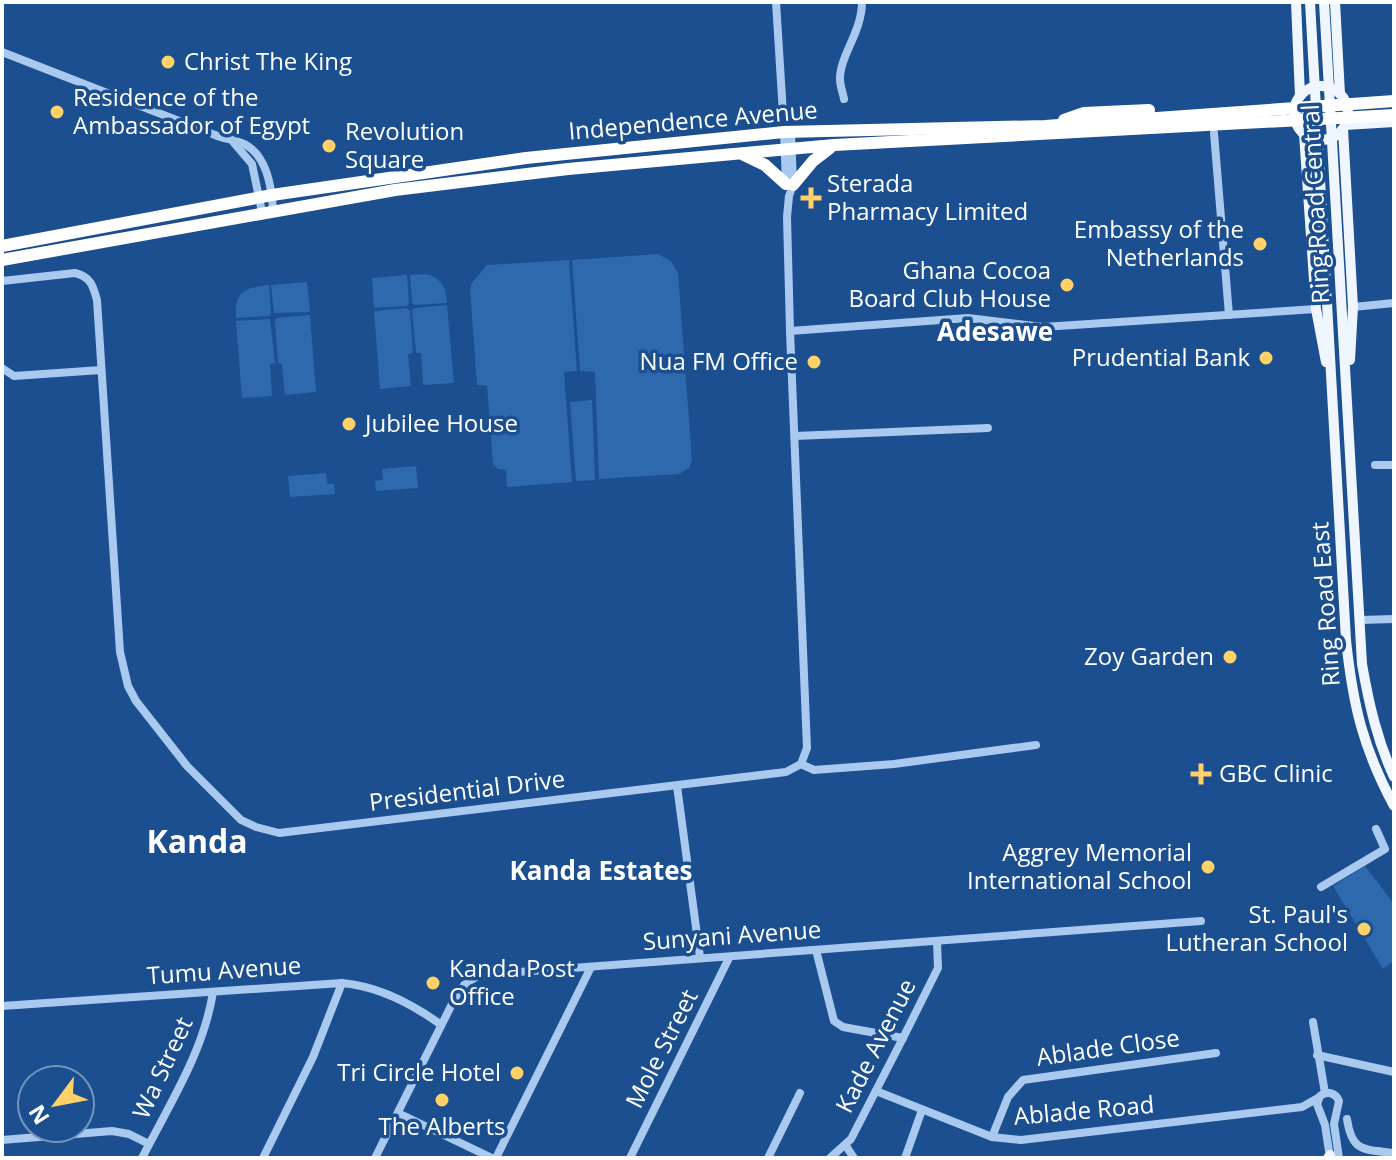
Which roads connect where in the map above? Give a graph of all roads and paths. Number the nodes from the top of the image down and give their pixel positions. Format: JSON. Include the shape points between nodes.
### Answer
{"nodes":[{"id":1,"x":776,"y":2,"type":"edge"},
{"id":2,"x":862,"y":2,"type":"edge"},
{"id":3,"x":1296,"y":2,"type":"edge"},
{"id":4,"x":1310,"y":2,"type":"edge"},
{"id":5,"x":1335,"y":2,"type":"edge"},
{"id":6,"x":1324,"y":7,"type":"edge"},
{"id":7,"x":2,"y":52,"type":"edge"},
{"id":8,"x":1340,"y":95,"type":"junction"},
{"id":9,"x":1301,"y":97,"type":"junction"},
{"id":10,"x":1394,"y":98,"type":"edge"},
{"id":11,"x":844,"y":99,"type":"dead end"},
{"id":12,"x":783,"y":114,"type":"dead end"},
{"id":13,"x":1394,"y":115,"type":"edge"},
{"id":14,"x":1394,"y":122,"type":"edge"},
{"id":15,"x":1146,"y":124,"type":"junction"},
{"id":16,"x":1343,"y":129,"type":"junction"},
{"id":17,"x":1046,"y":131,"type":"junction"},
{"id":18,"x":788,"y":132,"type":"junction"},
{"id":19,"x":1214,"y":133,"type":"junction"},
{"id":20,"x":1304,"y":133,"type":"junction"},
{"id":21,"x":834,"y":145,"type":"junction"},
{"id":22,"x":789,"y":150,"type":"junction"},
{"id":23,"x":744,"y":155,"type":"junction"},
{"id":24,"x":789,"y":188,"type":"junction"},
{"id":25,"x":266,"y":196,"type":"junction"},
{"id":26,"x":267,"y":212,"type":"junction"},
{"id":27,"x":2,"y":246,"type":"edge"},
{"id":28,"x":2,"y":260,"type":"edge"},
{"id":29,"x":2,"y":281,"type":"edge"},
{"id":30,"x":1394,"y":303,"type":"edge"},
{"id":31,"x":1353,"y":307,"type":"junction"},
{"id":32,"x":1316,"y":309,"type":"junction"},
{"id":33,"x":1229,"y":315,"type":"junction"},
{"id":34,"x":790,"y":331,"type":"junction"},
{"id":35,"x":2,"y":368,"type":"edge"},
{"id":36,"x":101,"y":370,"type":"junction"},
{"id":37,"x":1333,"y":392,"type":"junction"},
{"id":38,"x":1347,"y":394,"type":"junction"},
{"id":39,"x":988,"y":428,"type":"dead end"},
{"id":40,"x":795,"y":436,"type":"junction"},
{"id":41,"x":1375,"y":465,"type":"dead end"},
{"id":42,"x":1394,"y":465,"type":"edge"},
{"id":43,"x":1356,"y":552,"type":"junction"},
{"id":44,"x":1341,"y":553,"type":"junction"},
{"id":45,"x":1394,"y":619,"type":"edge"},
{"id":46,"x":1361,"y":620,"type":"junction"},
{"id":47,"x":1036,"y":745,"type":"dead end"},
{"id":48,"x":801,"y":764,"type":"junction"},
{"id":49,"x":1394,"y":777,"type":"edge"},
{"id":50,"x":677,"y":786,"type":"junction"},
{"id":51,"x":1394,"y":806,"type":"edge"},
{"id":52,"x":1376,"y":829,"type":"dead end"},
{"id":53,"x":1321,"y":887,"type":"dead end"},
{"id":54,"x":1201,"y":921,"type":"dead end"},
{"id":55,"x":937,"y":942,"type":"junction"},
{"id":56,"x":816,"y":950,"type":"junction"},
{"id":57,"x":700,"y":957,"type":"junction"},
{"id":58,"x":729,"y":958,"type":"junction"},
{"id":59,"x":591,"y":967,"type":"junction"},
{"id":60,"x":342,"y":983,"type":"junction"},
{"id":61,"x":213,"y":992,"type":"junction"},
{"id":62,"x":2,"y":1006,"type":"edge"},
{"id":63,"x":1313,"y":1022,"type":"dead end"},
{"id":64,"x":440,"y":1024,"type":"junction"},
{"id":65,"x":903,"y":1038,"type":"junction"},
{"id":66,"x":1216,"y":1053,"type":"dead end"},
{"id":67,"x":1317,"y":1055,"type":"junction"},
{"id":68,"x":1394,"y":1072,"type":"edge"},
{"id":69,"x":876,"y":1091,"type":"junction"},
{"id":70,"x":800,"y":1093,"type":"dead end"},
{"id":71,"x":1322,"y":1096,"type":"junction"},
{"id":72,"x":1302,"y":1107,"type":"junction"},
{"id":73,"x":922,"y":1110,"type":"junction"},
{"id":74,"x":398,"y":1113,"type":"junction"},
{"id":75,"x":1320,"y":1113,"type":"junction"},
{"id":76,"x":1347,"y":1119,"type":"dead end"},
{"id":77,"x":992,"y":1137,"type":"junction"},
{"id":78,"x":2,"y":1140,"type":"edge"},
{"id":79,"x":149,"y":1144,"type":"junction"},
{"id":80,"x":846,"y":1146,"type":"junction"},
{"id":81,"x":1394,"y":1153,"type":"edge"},
{"id":82,"x":1332,"y":1157,"type":"edge"},
{"id":83,"x":142,"y":1158,"type":"edge"},
{"id":84,"x":263,"y":1158,"type":"edge"},
{"id":85,"x":375,"y":1158,"type":"edge"},
{"id":86,"x":494,"y":1158,"type":"edge"},
{"id":87,"x":630,"y":1158,"type":"edge"},
{"id":88,"x":768,"y":1158,"type":"edge"},
{"id":89,"x":830,"y":1158,"type":"edge"},
{"id":90,"x":854,"y":1158,"type":"edge"},
{"id":91,"x":905,"y":1158,"type":"edge"}],
"edges":[{"from":1,"to":12,"type":"street"},
{"from":2,"to":11,"type":"street","via":[[840,79]]},
{"from":3,"to":9,"type":"main road"},
{"from":4,"to":37,"type":"main road","name":"Ring Road Central"},
{"from":5,"to":8,"type":"main road"},
{"from":6,"to":38,"type":"main road","name":"Ring Road Central"},
{"from":7,"to":25,"type":"street","via":[[234,142],[252,164]]},
{"from":8,"to":9,"type":"main road","via":[[1315,87]]},
{"from":8,"to":10,"type":"main road","name":"Independence Avenue"},
{"from":8,"to":16,"type":"main road","via":[[1348,112]]},
{"from":9,"to":17,"type":"highway","via":[[1084,113]]},
{"from":9,"to":20,"type":"main road","via":[[1296,121]]},
{"from":10,"to":15,"type":"highway","name":"Independence Avenue"},
{"from":13,"to":15,"type":"highway","name":"Independence Avenue"},
{"from":14,"to":16,"type":"main road"},
{"from":15,"to":17,"type":"highway","name":"Independence Avenue"},
{"from":16,"to":20,"type":"main road","via":[[1330,139]]},
{"from":16,"to":31,"type":"main road","name":"Ring Road Central"},
{"from":17,"to":18,"type":"highway","name":"Independence Avenue"},
{"from":17,"to":19,"type":"highway","via":[[1085,142]]},
{"from":17,"to":21,"type":"highway","name":"Independence Avenue"},
{"from":18,"to":22,"type":"street"},
{"from":18,"to":25,"type":"highway","name":"Independence Avenue","via":[[526,158]]},
{"from":19,"to":20,"type":"highway"},
{"from":19,"to":33,"type":"street"},
{"from":20,"to":32,"type":"main road","name":"Ring Road Central"},
{"from":21,"to":22,"type":"highway","name":"Independence Avenue"},
{"from":21,"to":24,"type":"highway"},
{"from":22,"to":23,"type":"highway","name":"Independence Avenue"},
{"from":22,"to":24,"type":"street"},
{"from":23,"to":24,"type":"highway","via":[[765,165]]},
{"from":23,"to":26,"type":"highway","name":"Independence Avenue","via":[[568,169]]},
{"from":24,"to":34,"type":"street"},
{"from":25,"to":26,"type":"street"},
{"from":25,"to":27,"type":"highway","name":"Independence Avenue"},
{"from":26,"to":28,"type":"highway","name":"Independence Avenue"},
{"from":29,"to":36,"type":"street","name":"Presidential Drive","via":[[75,273],[92,283]]},
{"from":30,"to":31,"type":"street"},
{"from":31,"to":38,"type":"main road","name":"Ring Road Central"},
{"from":32,"to":33,"type":"street"},
{"from":32,"to":37,"type":"main road","name":"Ring Road Central"},
{"from":33,"to":34,"type":"street","via":[[1043,327],[968,318]]},
{"from":34,"to":40,"type":"street"},
{"from":35,"to":36,"type":"street","via":[[14,376]]},
{"from":36,"to":50,"type":"street","name":"Presidential Drive","via":[[120,652],[128,686],[187,766],[241,820],[279,833]]},
{"from":37,"to":44,"type":"main road","name":"Ring Road East"},
{"from":38,"to":43,"type":"main road","name":"Ring Road Central"},
{"from":39,"to":40,"type":"street"},
{"from":40,"to":48,"type":"street","via":[[807,748]]},
{"from":41,"to":42,"type":"street"},
{"from":43,"to":44,"type":"main road"},
{"from":43,"to":46,"type":"main road","name":"Ring Road Central"},
{"from":44,"to":51,"type":"main road","name":"Ring Road East","via":[[1357,719]]},
{"from":45,"to":46,"type":"street"},
{"from":46,"to":49,"type":"main road","name":"Ring Road Central","via":[[1372,717]]},
{"from":47,"to":48,"type":"street","via":[[894,764],[814,770]]},
{"from":48,"to":50,"type":"street","name":"Presidential Drive","via":[[786,772]]},
{"from":50,"to":57,"type":"street"},
{"from":52,"to":53,"type":"street","via":[[1385,849]]},
{"from":54,"to":55,"type":"street","name":"Sunyani Avenue"},
{"from":55,"to":56,"type":"street","name":"Sunyani Avenue"},
{"from":55,"to":65,"type":"street","name":"Kade Avenue","via":[[938,968]]},
{"from":56,"to":58,"type":"street","name":"Sunyani Avenue"},
{"from":56,"to":65,"type":"street","via":[[834,1021]]},
{"from":57,"to":58,"type":"street","name":"Sunyani Avenue"},
{"from":57,"to":59,"type":"street","name":"Sunyani Avenue"},
{"from":58,"to":87,"type":"street","name":"Mole Street"},
{"from":59,"to":64,"type":"street","name":"Sunyani Avenue","via":[[479,975],[464,985]]},
{"from":59,"to":86,"type":"street"},
{"from":60,"to":61,"type":"street","name":"Tumu Avenue"},
{"from":60,"to":64,"type":"street","name":"Tumu Avenue","via":[[418,1008]]},
{"from":60,"to":84,"type":"street","via":[[313,1057]]},
{"from":61,"to":62,"type":"street","name":"Tumu Avenue"},
{"from":61,"to":79,"type":"street","name":"Wa Street","via":[[198,1045]]},
{"from":63,"to":67,"type":"street"},
{"from":64,"to":74,"type":"street","name":"Sunyani Avenue"},
{"from":65,"to":69,"type":"street","name":"Kade Avenue"},
{"from":66,"to":77,"type":"street","name":"Ablade Close","via":[[1023,1080],[1008,1097]]},
{"from":67,"to":68,"type":"street"},
{"from":67,"to":71,"type":"street"},
{"from":69,"to":73,"type":"street","name":"Ablade Road"},
{"from":69,"to":80,"type":"street","name":"Kade Avenue"},
{"from":70,"to":88,"type":"street"},
{"from":71,"to":72,"type":"street","name":"Ablade Road"},
{"from":71,"to":75,"type":"street","via":[[1317,1104]]},
{"from":71,"to":82,"type":"street","via":[[1333,1094],[1339,1101]]},
{"from":72,"to":75,"type":"street","name":"Ablade Road"},
{"from":72,"to":77,"type":"street","name":"Ablade Road","via":[[1040,1139]]},
{"from":73,"to":77,"type":"street","name":"Ablade Road"},
{"from":73,"to":91,"type":"street"},
{"from":74,"to":85,"type":"street","name":"Sunyani Avenue"},
{"from":74,"to":86,"type":"street"},
{"from":75,"to":82,"type":"street"},
{"from":76,"to":81,"type":"street","via":[[1357,1147]]},
{"from":78,"to":79,"type":"street","via":[[112,1131]]},
{"from":79,"to":83,"type":"street","name":"Wa Street"},
{"from":80,"to":89,"type":"street","name":"Kade Avenue"},
{"from":80,"to":90,"type":"street"}]}
